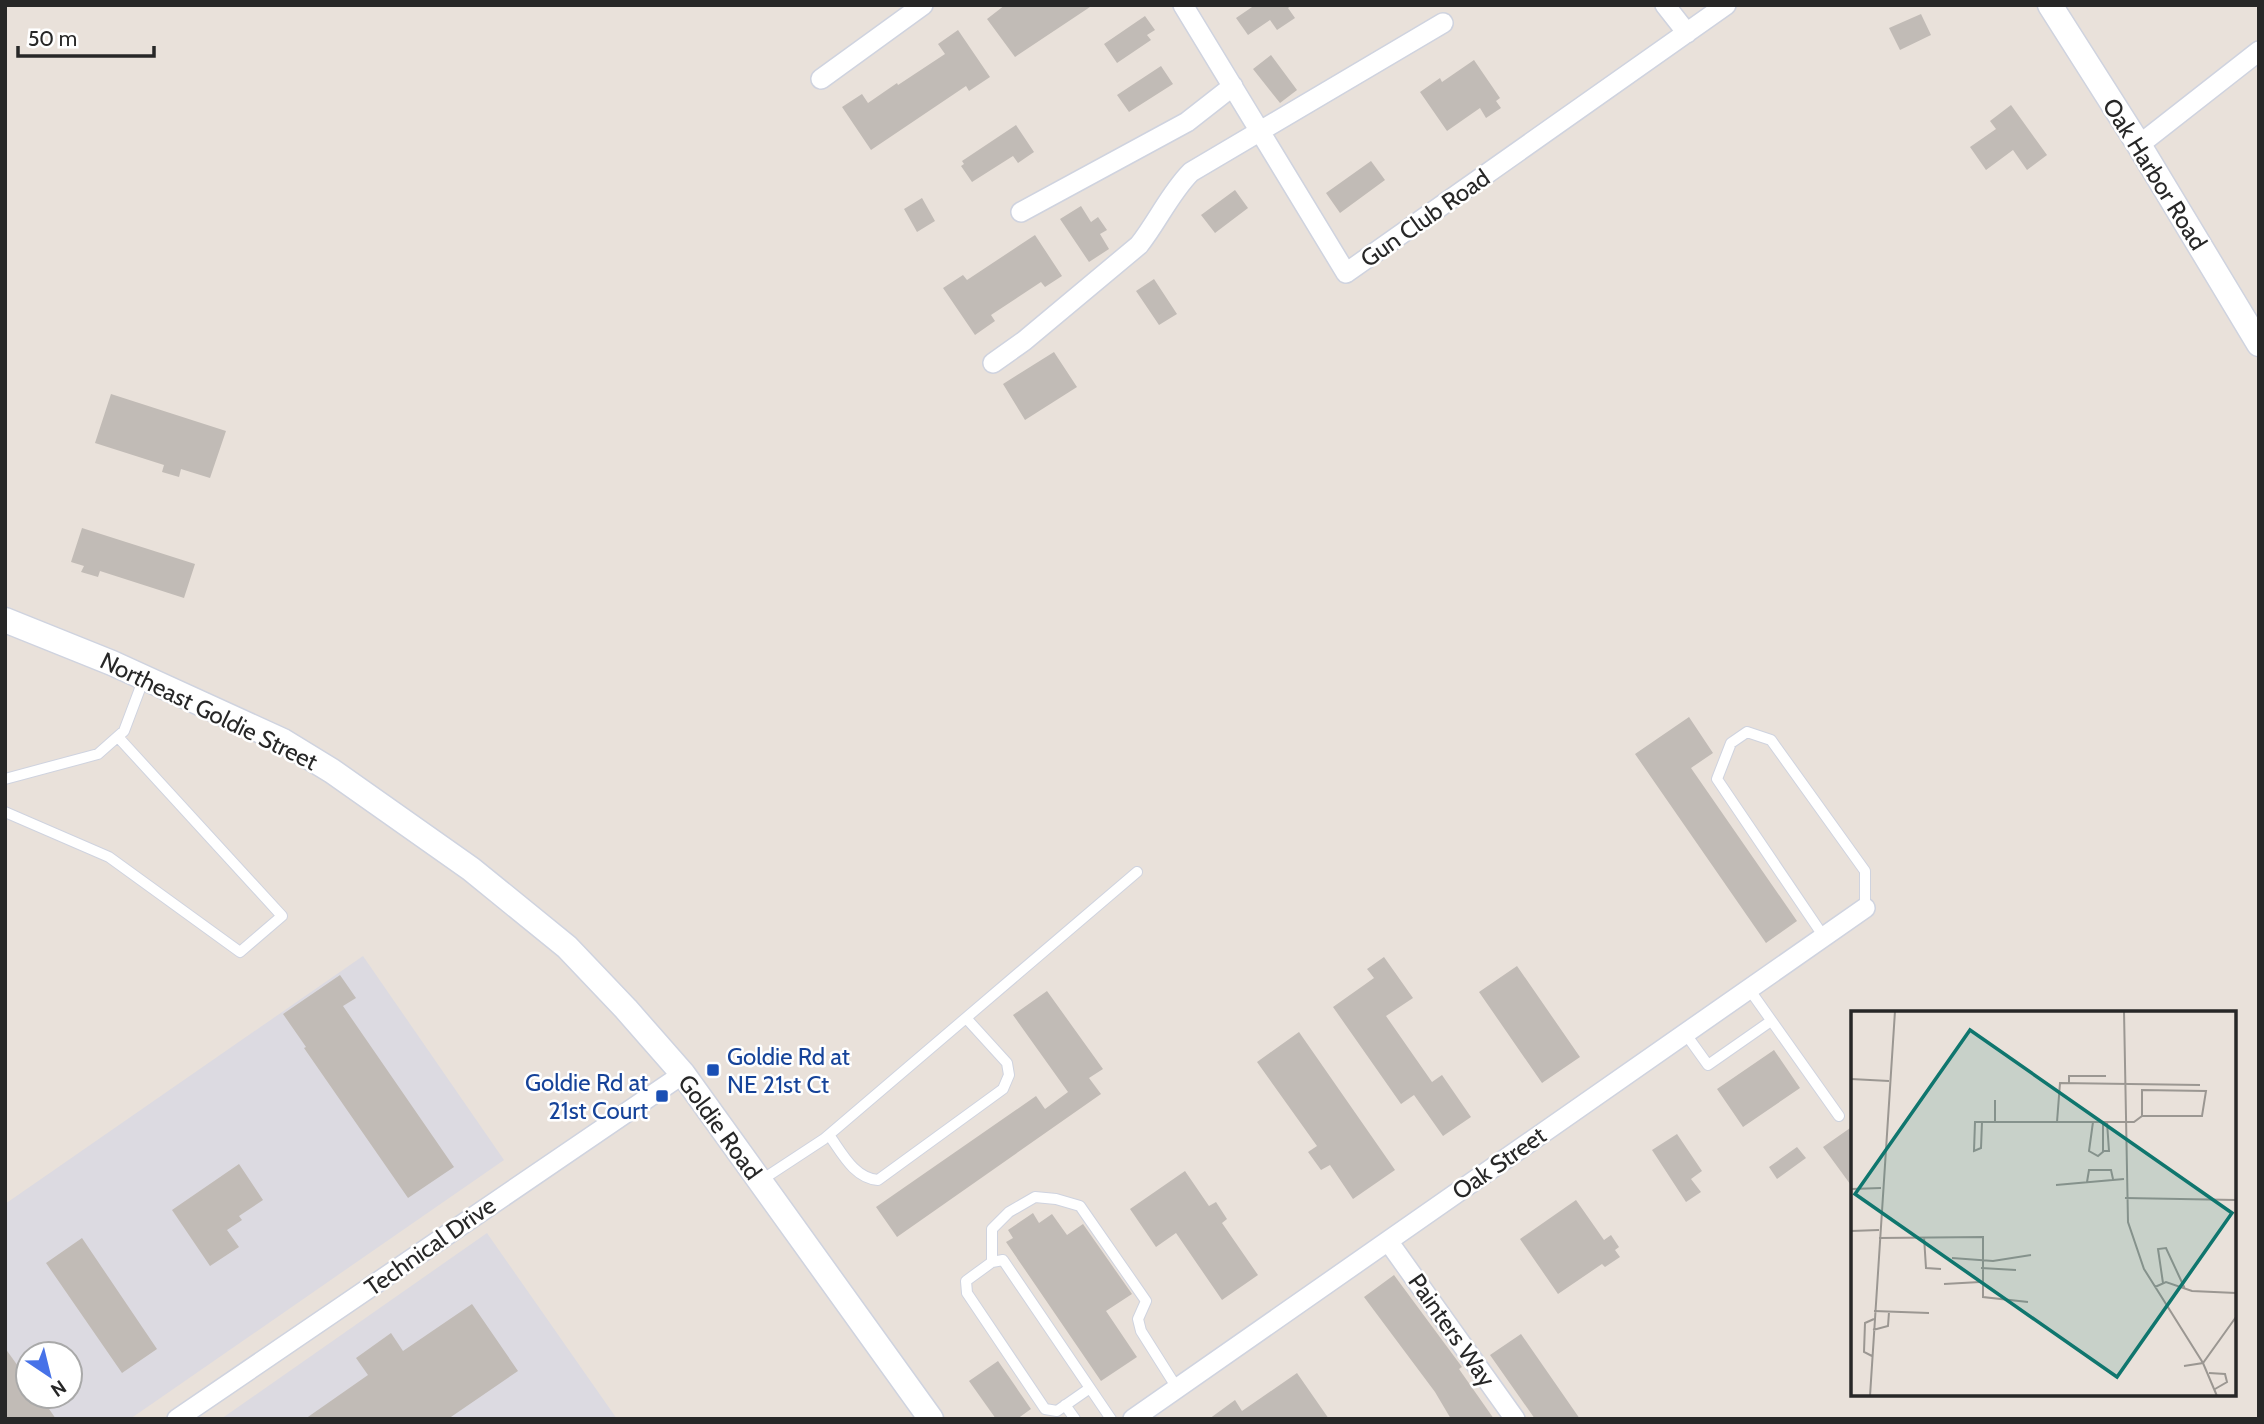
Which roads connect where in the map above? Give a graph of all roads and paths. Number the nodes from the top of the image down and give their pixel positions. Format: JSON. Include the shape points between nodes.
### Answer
{"nodes":[{"id":1,"x":923,"y":5,"type":"edge"},
{"id":2,"x":1183,"y":5,"type":"edge"},
{"id":3,"x":1665,"y":5,"type":"edge"},
{"id":4,"x":1726,"y":5,"type":"edge"},
{"id":5,"x":2050,"y":5,"type":"edge"},
{"id":6,"x":1443,"y":23,"type":"dead end"},
{"id":7,"x":1687,"y":33,"type":"junction"},
{"id":8,"x":2259,"y":51,"type":"edge"},
{"id":9,"x":821,"y":79,"type":"dead end"},
{"id":10,"x":1233,"y":86,"type":"junction"},
{"id":11,"x":1261,"y":130,"type":"junction"},
{"id":12,"x":2139,"y":145,"type":"junction"},
{"id":13,"x":1021,"y":212,"type":"dead end"},
{"id":14,"x":2259,"y":344,"type":"edge"},
{"id":15,"x":993,"y":363,"type":"dead end"},
{"id":16,"x":5,"y":620,"type":"edge"},
{"id":17,"x":144,"y":678,"type":"junction"},
{"id":18,"x":118,"y":737,"type":"junction"},
{"id":19,"x":5,"y":779,"type":"edge"},
{"id":20,"x":5,"y":812,"type":"edge"},
{"id":21,"x":471,"y":869,"type":"joint"},
{"id":22,"x":1137,"y":872,"type":"dead end"},
{"id":23,"x":1865,"y":908,"type":"joint"},
{"id":24,"x":1824,"y":937,"type":"junction"},
{"id":25,"x":1749,"y":989,"type":"junction"},
{"id":26,"x":966,"y":1018,"type":"junction"},
{"id":27,"x":1771,"y":1021,"type":"junction"},
{"id":28,"x":1685,"y":1033,"type":"junction"},
{"id":29,"x":683,"y":1074,"type":"junction"},
{"id":30,"x":1839,"y":1116,"type":"dead end"},
{"id":31,"x":829,"y":1135,"type":"junction"},
{"id":32,"x":760,"y":1181,"type":"junction"},
{"id":33,"x":1388,"y":1241,"type":"junction"},
{"id":34,"x":992,"y":1262,"type":"junction"},
{"id":35,"x":1090,"y":1388,"type":"junction"},
{"id":36,"x":1177,"y":1388,"type":"junction"},
{"id":37,"x":1065,"y":1405,"type":"junction"},
{"id":38,"x":177,"y":1419,"type":"edge"},
{"id":39,"x":931,"y":1419,"type":"edge"},
{"id":40,"x":1075,"y":1419,"type":"edge"},
{"id":41,"x":1111,"y":1419,"type":"edge"},
{"id":42,"x":1133,"y":1419,"type":"edge"},
{"id":43,"x":1515,"y":1419,"type":"edge"}],
"edges":[{"from":1,"to":9,"type":"street"},
{"from":2,"to":10,"type":"street","name":"Gun Club Road"},
{"from":3,"to":7,"type":"street"},
{"from":4,"to":7,"type":"street","name":"Gun Club Road"},
{"from":5,"to":12,"type":"street","name":"Oak Harbor Road"},
{"from":6,"to":11,"type":"street"},
{"from":7,"to":11,"type":"street","name":"Gun Club Road","via":[[1346,273]]},
{"from":8,"to":12,"type":"street"},
{"from":10,"to":11,"type":"street","name":"Gun Club Road"},
{"from":10,"to":13,"type":"street","via":[[1187,122]]},
{"from":11,"to":15,"type":"street","via":[[1191,172],[1139,245]]},
{"from":12,"to":14,"type":"street","name":"Oak Harbor Road"},
{"from":16,"to":17,"type":"street","name":"Northeast Goldie Street"},
{"from":17,"to":18,"type":"lane"},
{"from":17,"to":21,"type":"street","name":"Northeast Goldie Street","via":[[283,741]]},
{"from":18,"to":19,"type":"lane","via":[[98,754]]},
{"from":18,"to":20,"type":"lane","via":[[282,916],[240,953],[109,857]]},
{"from":21,"to":29,"type":"street","name":"Goldie Road","via":[[567,947]]},
{"from":22,"to":26,"type":"lane"},
{"from":23,"to":24,"type":"street","name":"Oak Street"},
{"from":23,"to":24,"type":"lane","via":[[1865,871],[1771,740],[1747,732],[1731,743],[1717,779]]},
{"from":24,"to":25,"type":"street","name":"Oak Street"},
{"from":25,"to":27,"type":"lane"},
{"from":25,"to":28,"type":"street","name":"Oak Street"},
{"from":26,"to":31,"type":"lane"},
{"from":26,"to":31,"type":"lane","via":[[1007,1063],[1009,1075],[1003,1089],[878,1180],[857,1173]]},
{"from":27,"to":28,"type":"lane","via":[[1708,1065]]},
{"from":27,"to":30,"type":"lane"},
{"from":28,"to":33,"type":"street","name":"Oak Street"},
{"from":29,"to":32,"type":"street","name":"Goldie Road"},
{"from":29,"to":38,"type":"street","name":"Technical Drive"},
{"from":31,"to":32,"type":"lane"},
{"from":32,"to":39,"type":"street","name":"Goldie Road"},
{"from":33,"to":36,"type":"street","name":"Oak Street"},
{"from":33,"to":43,"type":"street","name":"Painters Way"},
{"from":34,"to":35,"type":"lane","via":[[1003,1260]]},
{"from":34,"to":36,"type":"lane","via":[[992,1229],[1009,1212],[1035,1197],[1080,1206],[1146,1301],[1138,1319],[1141,1331]]},
{"from":34,"to":37,"type":"lane","via":[[966,1281],[967,1293],[1045,1409],[1057,1411]]},
{"from":35,"to":37,"type":"lane"},
{"from":35,"to":41,"type":"lane"},
{"from":36,"to":42,"type":"street","name":"Oak Street"},
{"from":37,"to":40,"type":"lane"}]}
